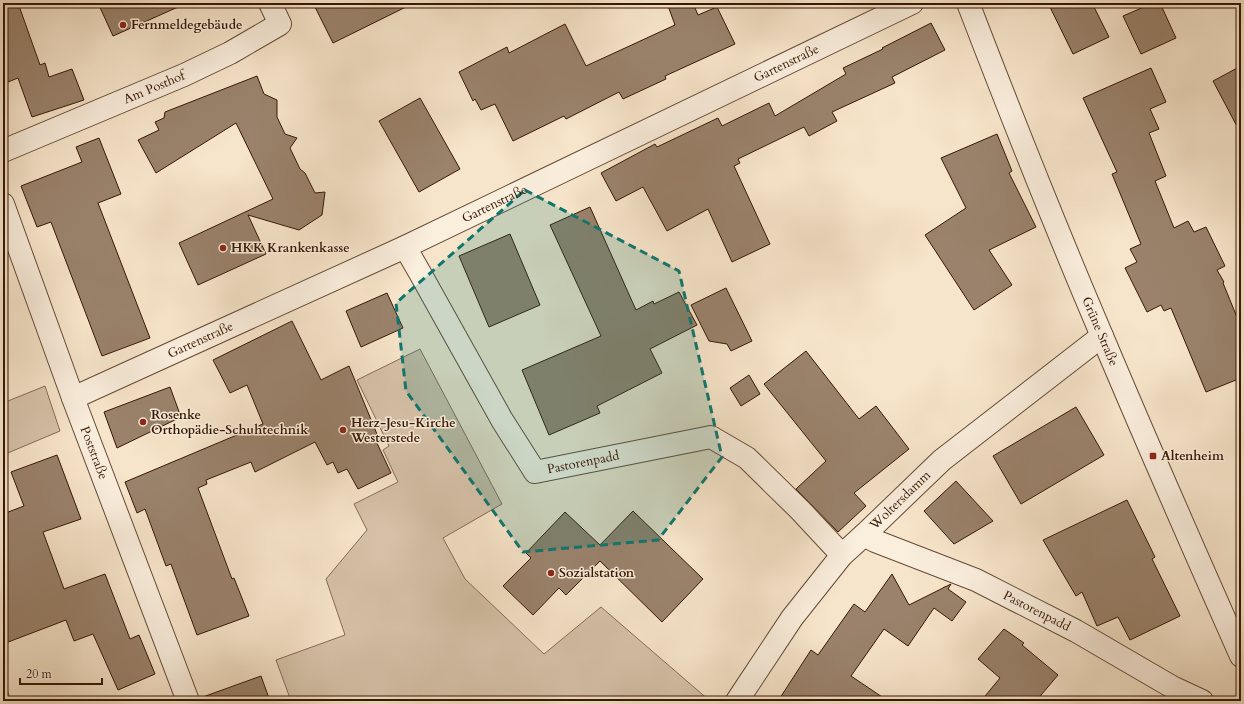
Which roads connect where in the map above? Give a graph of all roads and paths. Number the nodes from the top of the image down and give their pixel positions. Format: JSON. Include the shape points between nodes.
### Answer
{"nodes":[{"id":1,"x":270,"y":3,"type":"edge"},
{"id":2,"x":912,"y":3,"type":"edge"},
{"id":3,"x":968,"y":3,"type":"edge"},
{"id":4,"x":3,"y":151,"type":"edge"},
{"id":5,"x":3,"y":204,"type":"edge"},
{"id":6,"x":405,"y":247,"type":"junction"},
{"id":7,"x":1102,"y":336,"type":"junction"},
{"id":8,"x":73,"y":398,"type":"junction"},
{"id":9,"x":864,"y":535,"type":"junction"},
{"id":10,"x":842,"y":555,"type":"junction"},
{"id":11,"x":1241,"y":656,"type":"edge"},
{"id":12,"x":188,"y":701,"type":"edge"},
{"id":13,"x":738,"y":701,"type":"edge"},
{"id":14,"x":1202,"y":701,"type":"edge"}],
"edges":[{"from":1,"to":4,"type":"street","name":"Am Posthof","via":[[280,24],[230,52],[184,75]]},
{"from":2,"to":6,"type":"street","name":"Gartenstraße"},
{"from":3,"to":7,"type":"street","name":"Grüne Straße"},
{"from":5,"to":8,"type":"street","name":"Poststraße"},
{"from":6,"to":8,"type":"street","name":"Gartenstraße"},
{"from":6,"to":10,"type":"street","name":"Pastorenpadd","via":[[502,420],[535,472],[711,437],[748,458]]},
{"from":7,"to":9,"type":"street","name":"Woltersdamm","via":[[942,460]]},
{"from":7,"to":11,"type":"street","name":"Grüne Straße"},
{"from":8,"to":12,"type":"street","name":"Poststraße"},
{"from":9,"to":10,"type":"street","name":"Woltersdamm"},
{"from":9,"to":14,"type":"street","name":"Pastorenpadd","via":[[976,580],[1076,631],[1174,688]]},
{"from":10,"to":13,"type":"street","name":"Woltersdamm","via":[[792,618]]}]}
